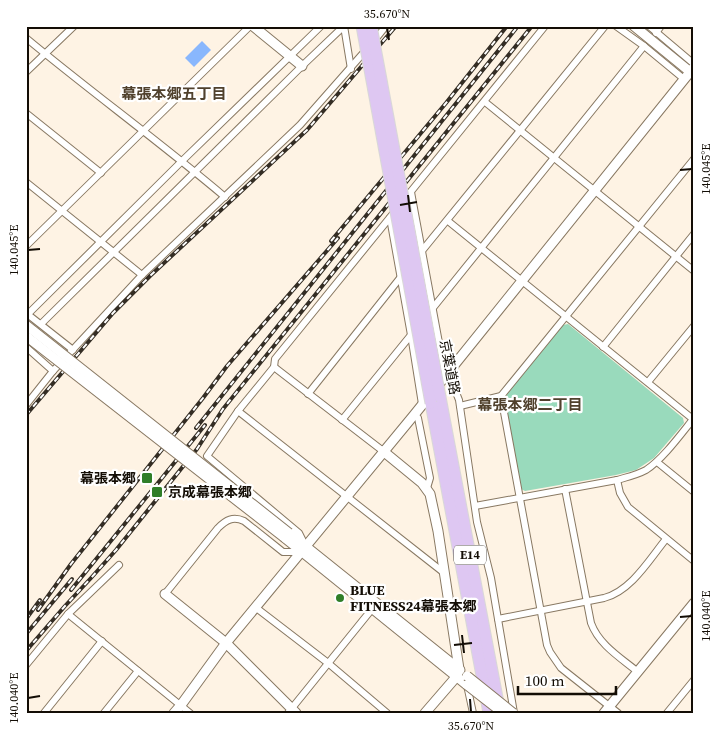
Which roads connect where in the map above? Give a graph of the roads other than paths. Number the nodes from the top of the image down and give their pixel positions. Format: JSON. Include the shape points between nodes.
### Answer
{"nodes":[{"id":1,"x":74,"y":26,"type":"edge"},
{"id":2,"x":251,"y":26,"type":"edge"},
{"id":3,"x":321,"y":26,"type":"edge"},
{"id":4,"x":344,"y":26,"type":"edge"},
{"id":5,"x":362,"y":26,"type":"edge"},
{"id":6,"x":371,"y":26,"type":"edge"},
{"id":7,"x":545,"y":26,"type":"edge"},
{"id":8,"x":605,"y":26,"type":"edge"},
{"id":9,"x":616,"y":26,"type":"edge"},
{"id":10,"x":634,"y":26,"type":"edge"},
{"id":11,"x":649,"y":26,"type":"edge"},
{"id":12,"x":661,"y":26,"type":"edge"},
{"id":13,"x":383,"y":28,"type":"edge"},
{"id":14,"x":656,"y":33,"type":"junction"},
{"id":15,"x":26,"y":38,"type":"edge"},
{"id":16,"x":644,"y":46,"type":"junction"},
{"id":17,"x":45,"y":53,"type":"junction"},
{"id":18,"x":290,"y":56,"type":"junction"},
{"id":19,"x":302,"y":66,"type":"junction"},
{"id":20,"x":351,"y":69,"type":"junction"},
{"id":21,"x":691,"y":71,"type":"edge"},
{"id":22,"x":26,"y":72,"type":"edge"},
{"id":23,"x":485,"y":102,"type":"junction"},
{"id":24,"x":26,"y":113,"type":"edge"},
{"id":25,"x":520,"y":130,"type":"junction"},
{"id":26,"x":143,"y":132,"type":"junction"},
{"id":27,"x":554,"y":158,"type":"junction"},
{"id":28,"x":694,"y":159,"type":"edge"},
{"id":29,"x":182,"y":161,"type":"junction"},
{"id":30,"x":195,"y":172,"type":"junction"},
{"id":31,"x":101,"y":173,"type":"junction"},
{"id":32,"x":26,"y":182,"type":"edge"},
{"id":33,"x":594,"y":190,"type":"junction"},
{"id":34,"x":411,"y":192,"type":"junction"},
{"id":35,"x":225,"y":197,"type":"junction"},
{"id":36,"x":63,"y":211,"type":"junction"},
{"id":37,"x":390,"y":218,"type":"junction"},
{"id":38,"x":448,"y":220,"type":"junction"},
{"id":39,"x":638,"y":226,"type":"junction"},
{"id":40,"x":694,"y":234,"type":"edge"},
{"id":41,"x":101,"y":242,"type":"junction"},
{"id":42,"x":26,"y":246,"type":"edge"},
{"id":43,"x":481,"y":248,"type":"junction"},
{"id":44,"x":113,"y":252,"type":"junction"},
{"id":45,"x":421,"y":252,"type":"junction"},
{"id":46,"x":675,"y":257,"type":"junction"},
{"id":47,"x":694,"y":271,"type":"edge"},
{"id":48,"x":142,"y":275,"type":"junction"},
{"id":49,"x":400,"y":278,"type":"junction"},
{"id":50,"x":521,"y":280,"type":"junction"},
{"id":51,"x":432,"y":309,"type":"junction"},
{"id":52,"x":27,"y":314,"type":"edge"},
{"id":53,"x":565,"y":316,"type":"junction"},
{"id":54,"x":41,"y":324,"type":"junction"},
{"id":55,"x":26,"y":325,"type":"edge"},
{"id":56,"x":694,"y":326,"type":"edge"},
{"id":57,"x":411,"y":334,"type":"junction"},
{"id":58,"x":26,"y":336,"type":"edge"},
{"id":59,"x":603,"y":346,"type":"junction"},
{"id":60,"x":26,"y":347,"type":"edge"},
{"id":61,"x":73,"y":350,"type":"junction"},
{"id":62,"x":274,"y":367,"type":"junction"},
{"id":63,"x":53,"y":372,"type":"junction"},
{"id":64,"x":445,"y":375,"type":"junction"},
{"id":65,"x":648,"y":382,"type":"junction"},
{"id":66,"x":308,"y":394,"type":"junction"},
{"id":67,"x":501,"y":396,"type":"junction"},
{"id":68,"x":431,"y":401,"type":"junction"},
{"id":69,"x":26,"y":405,"type":"edge"},
{"id":70,"x":460,"y":406,"type":"junction"},
{"id":71,"x":238,"y":411,"type":"junction"},
{"id":72,"x":414,"y":414,"type":"junction"},
{"id":73,"x":693,"y":419,"type":"edge"},
{"id":74,"x":342,"y":420,"type":"junction"},
{"id":75,"x":383,"y":451,"type":"junction"},
{"id":76,"x":657,"y":462,"type":"junction"},
{"id":77,"x":617,"y":480,"type":"junction"},
{"id":78,"x":427,"y":488,"type":"junction"},
{"id":79,"x":565,"y":489,"type":"junction"},
{"id":80,"x":694,"y":492,"type":"edge"},
{"id":81,"x":346,"y":496,"type":"junction"},
{"id":82,"x":520,"y":497,"type":"junction"},
{"id":83,"x":475,"y":506,"type":"junction"},
{"id":84,"x":287,"y":536,"type":"junction"},
{"id":85,"x":666,"y":539,"type":"junction"},
{"id":86,"x":303,"y":549,"type":"junction"},
{"id":87,"x":694,"y":561,"type":"edge"},
{"id":88,"x":119,"y":565,"type":"dead end"},
{"id":89,"x":443,"y":572,"type":"junction"},
{"id":90,"x":165,"y":594,"type":"joint"},
{"id":91,"x":587,"y":602,"type":"junction"},
{"id":92,"x":694,"y":603,"type":"edge"},
{"id":93,"x":256,"y":607,"type":"junction"},
{"id":94,"x":372,"y":609,"type":"junction"},
{"id":95,"x":541,"y":610,"type":"junction"},
{"id":96,"x":68,"y":614,"type":"junction"},
{"id":97,"x":498,"y":619,"type":"junction"},
{"id":98,"x":102,"y":641,"type":"junction"},
{"id":99,"x":226,"y":643,"type":"junction"},
{"id":100,"x":328,"y":663,"type":"junction"},
{"id":101,"x":26,"y":664,"type":"edge"},
{"id":102,"x":138,"y":672,"type":"junction"},
{"id":103,"x":638,"y":672,"type":"junction"},
{"id":104,"x":458,"y":673,"type":"junction"},
{"id":105,"x":467,"y":680,"type":"junction"},
{"id":106,"x":694,"y":680,"type":"edge"},
{"id":107,"x":181,"y":705,"type":"junction"},
{"id":108,"x":607,"y":709,"type":"edge"},
{"id":109,"x":292,"y":711,"type":"edge"},
{"id":110,"x":44,"y":713,"type":"edge"},
{"id":111,"x":104,"y":713,"type":"edge"},
{"id":112,"x":174,"y":713,"type":"edge"},
{"id":113,"x":190,"y":713,"type":"edge"},
{"id":114,"x":387,"y":713,"type":"edge"},
{"id":115,"x":425,"y":713,"type":"edge"},
{"id":116,"x":473,"y":713,"type":"edge"},
{"id":117,"x":489,"y":713,"type":"edge"},
{"id":118,"x":501,"y":713,"type":"edge"},
{"id":119,"x":514,"y":713,"type":"edge"},
{"id":120,"x":618,"y":713,"type":"edge"},
{"id":121,"x":667,"y":713,"type":"edge"}],
"edges":[{"from":1,"to":17,"type":"street"},
{"from":2,"to":18,"type":"street"},
{"from":2,"to":26,"type":"street"},
{"from":3,"to":18,"type":"street"},
{"from":4,"to":19,"type":"street"},
{"from":4,"to":20,"type":"street"},
{"from":5,"to":68,"type":"highway","name":"京葉道路","number":"E14","bridge":true},
{"from":6,"to":68,"type":"highway","name":"京葉道路","number":"E14","bridge":true},
{"from":7,"to":23,"type":"street"},
{"from":8,"to":25,"type":"street"},
{"from":9,"to":16,"type":"street"},
{"from":10,"to":21,"type":"street"},
{"from":11,"to":14,"type":"street"},
{"from":12,"to":14,"type":"street"},
{"from":13,"to":20,"type":"street"},
{"from":14,"to":21,"type":"street"},
{"from":15,"to":17,"type":"street"},
{"from":16,"to":21,"type":"street"},
{"from":16,"to":27,"type":"street"},
{"from":17,"to":22,"type":"street"},
{"from":17,"to":26,"type":"street"},
{"from":18,"to":19,"type":"street"},
{"from":18,"to":29,"type":"street"},
{"from":19,"to":30,"type":"street"},
{"from":20,"to":35,"type":"street","via":[[300,125]]},
{"from":21,"to":33,"type":"street"},
{"from":23,"to":25,"type":"street"},
{"from":23,"to":34,"type":"street"},
{"from":24,"to":31,"type":"street"},
{"from":25,"to":27,"type":"street"},
{"from":25,"to":38,"type":"street"},
{"from":26,"to":29,"type":"street"},
{"from":26,"to":31,"type":"street"},
{"from":27,"to":33,"type":"street"},
{"from":27,"to":43,"type":"street"},
{"from":28,"to":39,"type":"street"},
{"from":29,"to":30,"type":"street"},
{"from":29,"to":41,"type":"street"},
{"from":30,"to":35,"type":"street"},
{"from":30,"to":44,"type":"street"},
{"from":31,"to":36,"type":"street"},
{"from":32,"to":36,"type":"street"},
{"from":33,"to":39,"type":"street"},
{"from":33,"to":50,"type":"street"},
{"from":34,"to":37,"type":"street"},
{"from":34,"to":45,"type":"street"},
{"from":35,"to":48,"type":"street"},
{"from":36,"to":41,"type":"street"},
{"from":36,"to":42,"type":"street"},
{"from":37,"to":49,"type":"street"},
{"from":37,"to":62,"type":"street","via":[[275,359]]},
{"from":38,"to":43,"type":"street"},
{"from":38,"to":45,"type":"street"},
{"from":39,"to":46,"type":"street"},
{"from":39,"to":53,"type":"street"},
{"from":40,"to":46,"type":"street"},
{"from":41,"to":44,"type":"street"},
{"from":41,"to":52,"type":"street"},
{"from":43,"to":50,"type":"street"},
{"from":43,"to":51,"type":"street"},
{"from":44,"to":48,"type":"street"},
{"from":44,"to":54,"type":"street"},
{"from":45,"to":51,"type":"street"},
{"from":46,"to":47,"type":"street"},
{"from":46,"to":59,"type":"street"},
{"from":48,"to":61,"type":"street"},
{"from":49,"to":57,"type":"street"},
{"from":49,"to":66,"type":"street"},
{"from":50,"to":53,"type":"street"},
{"from":50,"to":64,"type":"street"},
{"from":51,"to":64,"type":"street"},
{"from":52,"to":54,"type":"street"},
{"from":53,"to":59,"type":"street"},
{"from":53,"to":67,"type":"street"},
{"from":54,"to":61,"type":"street"},
{"from":55,"to":84,"type":"street","bridge":true},
{"from":56,"to":65,"type":"street"},
{"from":57,"to":68,"type":"street"},
{"from":57,"to":74,"type":"street"},
{"from":58,"to":84,"type":"street","bridge":true},
{"from":59,"to":65,"type":"street"},
{"from":60,"to":63,"type":"street"},
{"from":61,"to":63,"type":"street"},
{"from":62,"to":66,"type":"street"},
{"from":62,"to":71,"type":"street"},
{"from":63,"to":69,"type":"street"},
{"from":64,"to":68,"type":"street"},
{"from":64,"to":70,"type":"street"},
{"from":65,"to":73,"type":"street"},
{"from":66,"to":74,"type":"street"},
{"from":67,"to":70,"type":"street"},
{"from":67,"to":82,"type":"street"},
{"from":68,"to":72,"type":"street"},
{"from":68,"to":117,"type":"highway","name":"京葉道路","number":"E14"},
{"from":68,"to":118,"type":"highway","name":"京葉道路","number":"E14"},
{"from":70,"to":83,"type":"street"},
{"from":71,"to":81,"type":"street"},
{"from":71,"to":86,"type":"street","via":[[207,456],[299,533]]},
{"from":72,"to":75,"type":"street"},
{"from":72,"to":78,"type":"street","via":[[418,418],[430,478]]},
{"from":73,"to":76,"type":"street"},
{"from":74,"to":75,"type":"street"},
{"from":75,"to":78,"type":"street"},
{"from":75,"to":81,"type":"street"},
{"from":76,"to":77,"type":"street","via":[[637,474]]},
{"from":76,"to":80,"type":"street"},
{"from":77,"to":79,"type":"street"},
{"from":77,"to":85,"type":"street","via":[[628,507]]},
{"from":78,"to":89,"type":"street","via":[[438,531]]},
{"from":79,"to":82,"type":"street"},
{"from":79,"to":91,"type":"street"},
{"from":81,"to":86,"type":"street"},
{"from":81,"to":89,"type":"street"},
{"from":82,"to":83,"type":"street"},
{"from":82,"to":95,"type":"street"},
{"from":83,"to":97,"type":"street"},
{"from":84,"to":86,"type":"street"},
{"from":85,"to":87,"type":"street"},
{"from":85,"to":91,"type":"street","via":[[626,588],[610,597]]},
{"from":86,"to":90,"type":"street","via":[[283,552],[244,521],[232,518],[218,528]]},
{"from":86,"to":93,"type":"street"},
{"from":86,"to":94,"type":"street"},
{"from":86,"to":104,"type":"street"},
{"from":88,"to":96,"type":"street"},
{"from":89,"to":104,"type":"street"},
{"from":90,"to":99,"type":"street"},
{"from":91,"to":95,"type":"street"},
{"from":91,"to":103,"type":"street","via":[[596,634]]},
{"from":92,"to":103,"type":"street"},
{"from":93,"to":99,"type":"street"},
{"from":93,"to":100,"type":"street"},
{"from":94,"to":100,"type":"street"},
{"from":94,"to":104,"type":"street"},
{"from":95,"to":97,"type":"street"},
{"from":95,"to":108,"type":"street","via":[[547,645],[555,661]]},
{"from":96,"to":98,"type":"street"},
{"from":96,"to":101,"type":"street"},
{"from":97,"to":119,"type":"street"},
{"from":98,"to":102,"type":"street"},
{"from":98,"to":110,"type":"street"},
{"from":99,"to":107,"type":"street"},
{"from":99,"to":109,"type":"street"},
{"from":100,"to":109,"type":"street"},
{"from":100,"to":114,"type":"street"},
{"from":102,"to":107,"type":"street"},
{"from":102,"to":111,"type":"street"},
{"from":103,"to":108,"type":"street"},
{"from":104,"to":105,"type":"street"},
{"from":104,"to":115,"type":"street"},
{"from":105,"to":116,"type":"street"},
{"from":105,"to":118,"type":"street","bridge":true},
{"from":105,"to":119,"type":"street","bridge":true},
{"from":106,"to":121,"type":"street"},
{"from":107,"to":112,"type":"street"},
{"from":107,"to":113,"type":"street"},
{"from":108,"to":120,"type":"street"}]}
